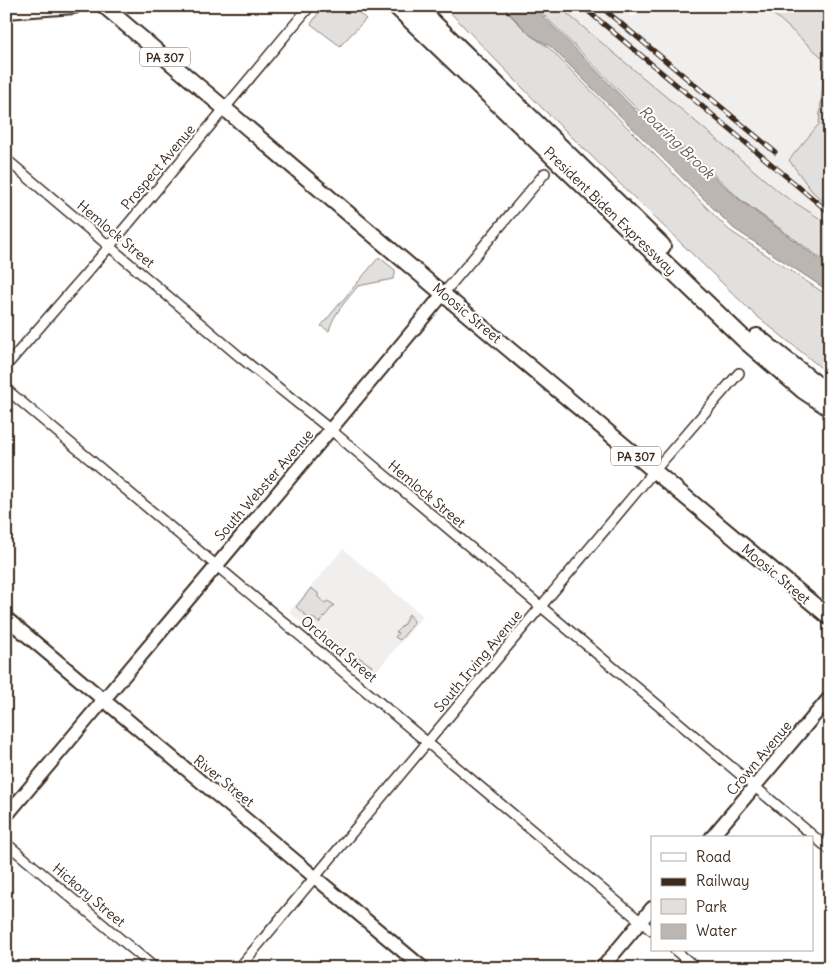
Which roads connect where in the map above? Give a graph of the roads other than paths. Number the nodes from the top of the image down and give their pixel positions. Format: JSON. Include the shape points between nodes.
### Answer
{"nodes":[{"id":1,"x":74,"y":6,"type":"edge"},
{"id":2,"x":104,"y":6,"type":"edge"},
{"id":3,"x":310,"y":6,"type":"edge"},
{"id":4,"x":396,"y":6,"type":"edge"},
{"id":5,"x":417,"y":6,"type":"edge"},
{"id":6,"x":6,"y":12,"type":"edge"},
{"id":7,"x":225,"y":108,"type":"junction"},
{"id":8,"x":6,"y":159,"type":"edge"},
{"id":9,"x":545,"y":172,"type":"dead end"},
{"id":10,"x":109,"y":246,"type":"junction"},
{"id":11,"x":443,"y":294,"type":"junction"},
{"id":12,"x":6,"y":366,"type":"edge"},
{"id":13,"x":739,"y":373,"type":"dead end"},
{"id":14,"x":6,"y":389,"type":"edge"},
{"id":15,"x":830,"y":395,"type":"edge"},
{"id":16,"x":830,"y":408,"type":"edge"},
{"id":17,"x":330,"y":430,"type":"junction"},
{"id":18,"x":654,"y":471,"type":"junction"},
{"id":19,"x":216,"y":565,"type":"junction"},
{"id":20,"x":541,"y":608,"type":"junction"},
{"id":21,"x":6,"y":618,"type":"edge"},
{"id":22,"x":830,"y":618,"type":"edge"},
{"id":23,"x":830,"y":697,"type":"edge"},
{"id":24,"x":103,"y":699,"type":"junction"},
{"id":25,"x":428,"y":742,"type":"junction"},
{"id":26,"x":754,"y":786,"type":"junction"},
{"id":27,"x":6,"y":816,"type":"edge"},
{"id":28,"x":713,"y":836,"type":"edge"},
{"id":29,"x":813,"y":836,"type":"edge"},
{"id":30,"x":814,"y":837,"type":"edge"},
{"id":31,"x":6,"y":843,"type":"edge"},
{"id":32,"x":830,"y":850,"type":"edge"},
{"id":33,"x":315,"y":877,"type":"junction"},
{"id":34,"x":651,"y":909,"type":"edge"},
{"id":35,"x":641,"y":922,"type":"junction"},
{"id":36,"x":651,"y":930,"type":"edge"},
{"id":37,"x":677,"y":952,"type":"edge"},
{"id":38,"x":155,"y":968,"type":"edge"},
{"id":39,"x":239,"y":968,"type":"edge"},
{"id":40,"x":423,"y":968,"type":"edge"},
{"id":41,"x":602,"y":968,"type":"edge"},
{"id":42,"x":696,"y":968,"type":"edge"}],
"edges":[{"from":1,"to":6,"type":"main road"},
{"from":2,"to":7,"type":"main road","name":"Moosic Street","number":"PA 307"},
{"from":3,"to":7,"type":"street","name":"Prospect Avenue"},
{"from":4,"to":16,"type":"highway","name":"President Biden Expressway","via":[[746,342],[803,390]]},
{"from":5,"to":15,"type":"highway","name":"President Biden Expressway","via":[[737,319]]},
{"from":7,"to":10,"type":"street","name":"Prospect Avenue"},
{"from":7,"to":11,"type":"main road","name":"Moosic Street","number":"PA 307"},
{"from":8,"to":10,"type":"street","name":"Hemlock Street"},
{"from":9,"to":11,"type":"street","name":"South Webster Avenue"},
{"from":10,"to":12,"type":"street","name":"Prospect Avenue"},
{"from":10,"to":17,"type":"street","name":"Hemlock Street"},
{"from":11,"to":17,"type":"main road","name":"South Webster Avenue"},
{"from":11,"to":18,"type":"main road","name":"Moosic Street","number":"PA 307"},
{"from":13,"to":18,"type":"street","name":"South Irving Avenue"},
{"from":14,"to":19,"type":"street","name":"Orchard Street"},
{"from":17,"to":19,"type":"main road","name":"South Webster Avenue"},
{"from":17,"to":20,"type":"street","name":"Hemlock Street"},
{"from":18,"to":20,"type":"street","name":"South Irving Avenue"},
{"from":18,"to":22,"type":"main road","name":"Moosic Street","number":"PA 307"},
{"from":19,"to":24,"type":"main road","name":"South Webster Avenue"},
{"from":19,"to":25,"type":"street","name":"Orchard Street"},
{"from":20,"to":25,"type":"street","name":"South Irving Avenue"},
{"from":20,"to":26,"type":"street","name":"Hemlock Street"},
{"from":21,"to":24,"type":"main road","name":"River Street"},
{"from":23,"to":26,"type":"main road","name":"Crown Avenue"},
{"from":24,"to":27,"type":"main road","name":"South Webster Avenue"},
{"from":24,"to":33,"type":"main road","name":"River Street"},
{"from":25,"to":33,"type":"street","name":"South Irving Avenue"},
{"from":25,"to":35,"type":"street","name":"Orchard Street"},
{"from":26,"to":28,"type":"main road","name":"Crown Avenue"},
{"from":26,"to":29,"type":"street","name":"Hemlock Street"},
{"from":30,"to":32,"type":"street","name":"Hemlock Street"},
{"from":31,"to":38,"type":"street","name":"Hickory Street"},
{"from":33,"to":39,"type":"street","name":"South Irving Avenue"},
{"from":33,"to":40,"type":"main road","name":"River Street"},
{"from":34,"to":35,"type":"main road"},
{"from":35,"to":36,"type":"street","name":"Orchard Street"},
{"from":35,"to":41,"type":"main road"},
{"from":37,"to":42,"type":"street"}]}
